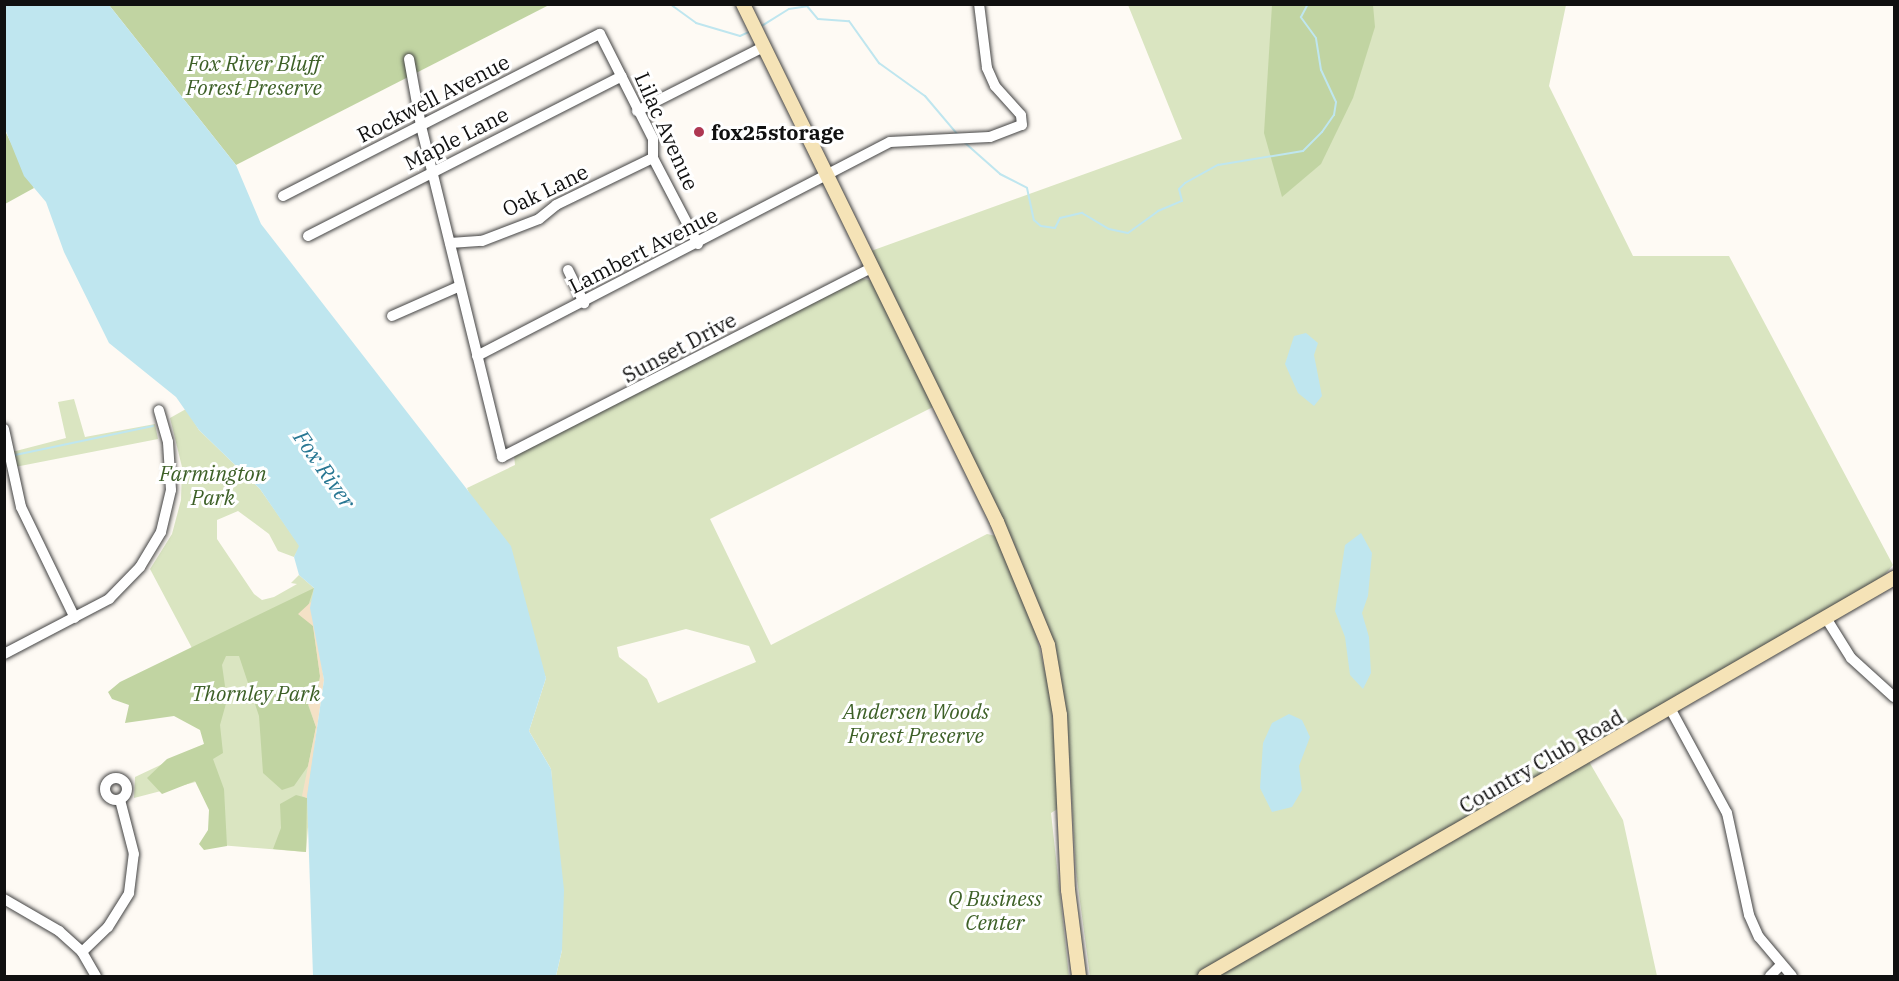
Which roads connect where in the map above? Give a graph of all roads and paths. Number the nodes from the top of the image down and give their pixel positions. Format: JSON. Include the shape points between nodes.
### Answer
{"nodes":[{"id":1,"x":979,"y":4,"type":"edge"},
{"id":2,"x":745,"y":10,"type":"edge"},
{"id":3,"x":600,"y":34,"type":"joint"},
{"id":4,"x":761,"y":43,"type":"junction"},
{"id":5,"x":409,"y":59,"type":"dead end"},
{"id":6,"x":622,"y":76,"type":"junction"},
{"id":7,"x":637,"y":111,"type":"junction"},
{"id":8,"x":421,"y":126,"type":"junction"},
{"id":9,"x":653,"y":158,"type":"junction"},
{"id":10,"x":432,"y":172,"type":"junction"},
{"id":11,"x":826,"y":177,"type":"junction"},
{"id":12,"x":283,"y":196,"type":"dead end"},
{"id":13,"x":308,"y":236,"type":"dead end"},
{"id":14,"x":450,"y":243,"type":"junction"},
{"id":15,"x":698,"y":244,"type":"junction"},
{"id":16,"x":872,"y":268,"type":"junction"},
{"id":17,"x":568,"y":270,"type":"dead end"},
{"id":18,"x":460,"y":286,"type":"junction"},
{"id":19,"x":584,"y":303,"type":"junction"},
{"id":20,"x":392,"y":316,"type":"dead end"},
{"id":21,"x":477,"y":356,"type":"junction"},
{"id":22,"x":159,"y":410,"type":"dead end"},
{"id":23,"x":4,"y":429,"type":"edge"},
{"id":24,"x":8,"y":473,"type":"edge"},
{"id":25,"x":1894,"y":578,"type":"edge"},
{"id":26,"x":75,"y":618,"type":"junction"},
{"id":27,"x":1826,"y":618,"type":"junction"},
{"id":28,"x":4,"y":654,"type":"edge"},
{"id":29,"x":1894,"y":697,"type":"edge"},
{"id":30,"x":1671,"y":710,"type":"junction"},
{"id":31,"x":120,"y":800,"type":"dead end"},
{"id":32,"x":4,"y":899,"type":"edge"},
{"id":33,"x":82,"y":952,"type":"junction"},
{"id":34,"x":1779,"y":967,"type":"junction"},
{"id":35,"x":96,"y":976,"type":"edge"},
{"id":36,"x":1079,"y":976,"type":"edge"},
{"id":37,"x":1205,"y":976,"type":"edge"},
{"id":38,"x":1770,"y":976,"type":"edge"},
{"id":39,"x":1792,"y":976,"type":"edge"}],
"edges":[{"from":1,"to":11,"type":"street","name":"Lambert Avenue","via":[[987,68],[995,86],[1021,115],[1022,125],[990,137],[890,142]]},
{"from":2,"to":4,"type":"main road"},
{"from":3,"to":6,"type":"street","name":"Lilac Avenue"},
{"from":3,"to":8,"type":"street","name":"Rockwell Avenue"},
{"from":4,"to":7,"type":"street"},
{"from":4,"to":11,"type":"main road"},
{"from":5,"to":8,"type":"street"},
{"from":6,"to":7,"type":"street","name":"Lilac Avenue"},
{"from":6,"to":10,"type":"street","name":"Maple Lane"},
{"from":7,"to":9,"type":"street","name":"Lilac Avenue","via":[[653,139]]},
{"from":8,"to":10,"type":"street"},
{"from":8,"to":12,"type":"street","name":"Rockwell Avenue"},
{"from":9,"to":14,"type":"street","name":"Oak Lane","via":[[556,205],[539,219],[482,241]]},
{"from":9,"to":15,"type":"street","name":"Lilac Avenue"},
{"from":10,"to":13,"type":"street","name":"Maple Lane"},
{"from":10,"to":14,"type":"street"},
{"from":11,"to":15,"type":"street","name":"Lambert Avenue"},
{"from":11,"to":16,"type":"main road"},
{"from":14,"to":18,"type":"street"},
{"from":15,"to":19,"type":"street","name":"Lambert Avenue"},
{"from":16,"to":21,"type":"street","name":"Sunset Drive","via":[[502,457]]},
{"from":16,"to":36,"type":"main road","via":[[997,522],[1048,645],[1060,715],[1068,890]]},
{"from":17,"to":19,"type":"street"},
{"from":18,"to":20,"type":"street"},
{"from":18,"to":21,"type":"street"},
{"from":19,"to":21,"type":"street","name":"Lambert Avenue"},
{"from":22,"to":26,"type":"street","via":[[170,468],[161,532],[140,567],[109,599]]},
{"from":23,"to":24,"type":"street"},
{"from":24,"to":26,"type":"street","via":[[39,549]]},
{"from":25,"to":27,"type":"main road","name":"Country Club Road"},
{"from":26,"to":28,"type":"street"},
{"from":27,"to":29,"type":"street","via":[[1851,658]]},
{"from":27,"to":30,"type":"main road","name":"Country Club Road"},
{"from":30,"to":34,"type":"street","via":[[1727,813],[1749,915]]},
{"from":30,"to":37,"type":"main road","name":"Country Club Road"},
{"from":31,"to":33,"type":"street","via":[[134,854],[129,893],[108,927]]},
{"from":32,"to":33,"type":"street","via":[[58,931]]},
{"from":33,"to":35,"type":"street"},
{"from":34,"to":38,"type":"street"},
{"from":34,"to":39,"type":"street"}]}
